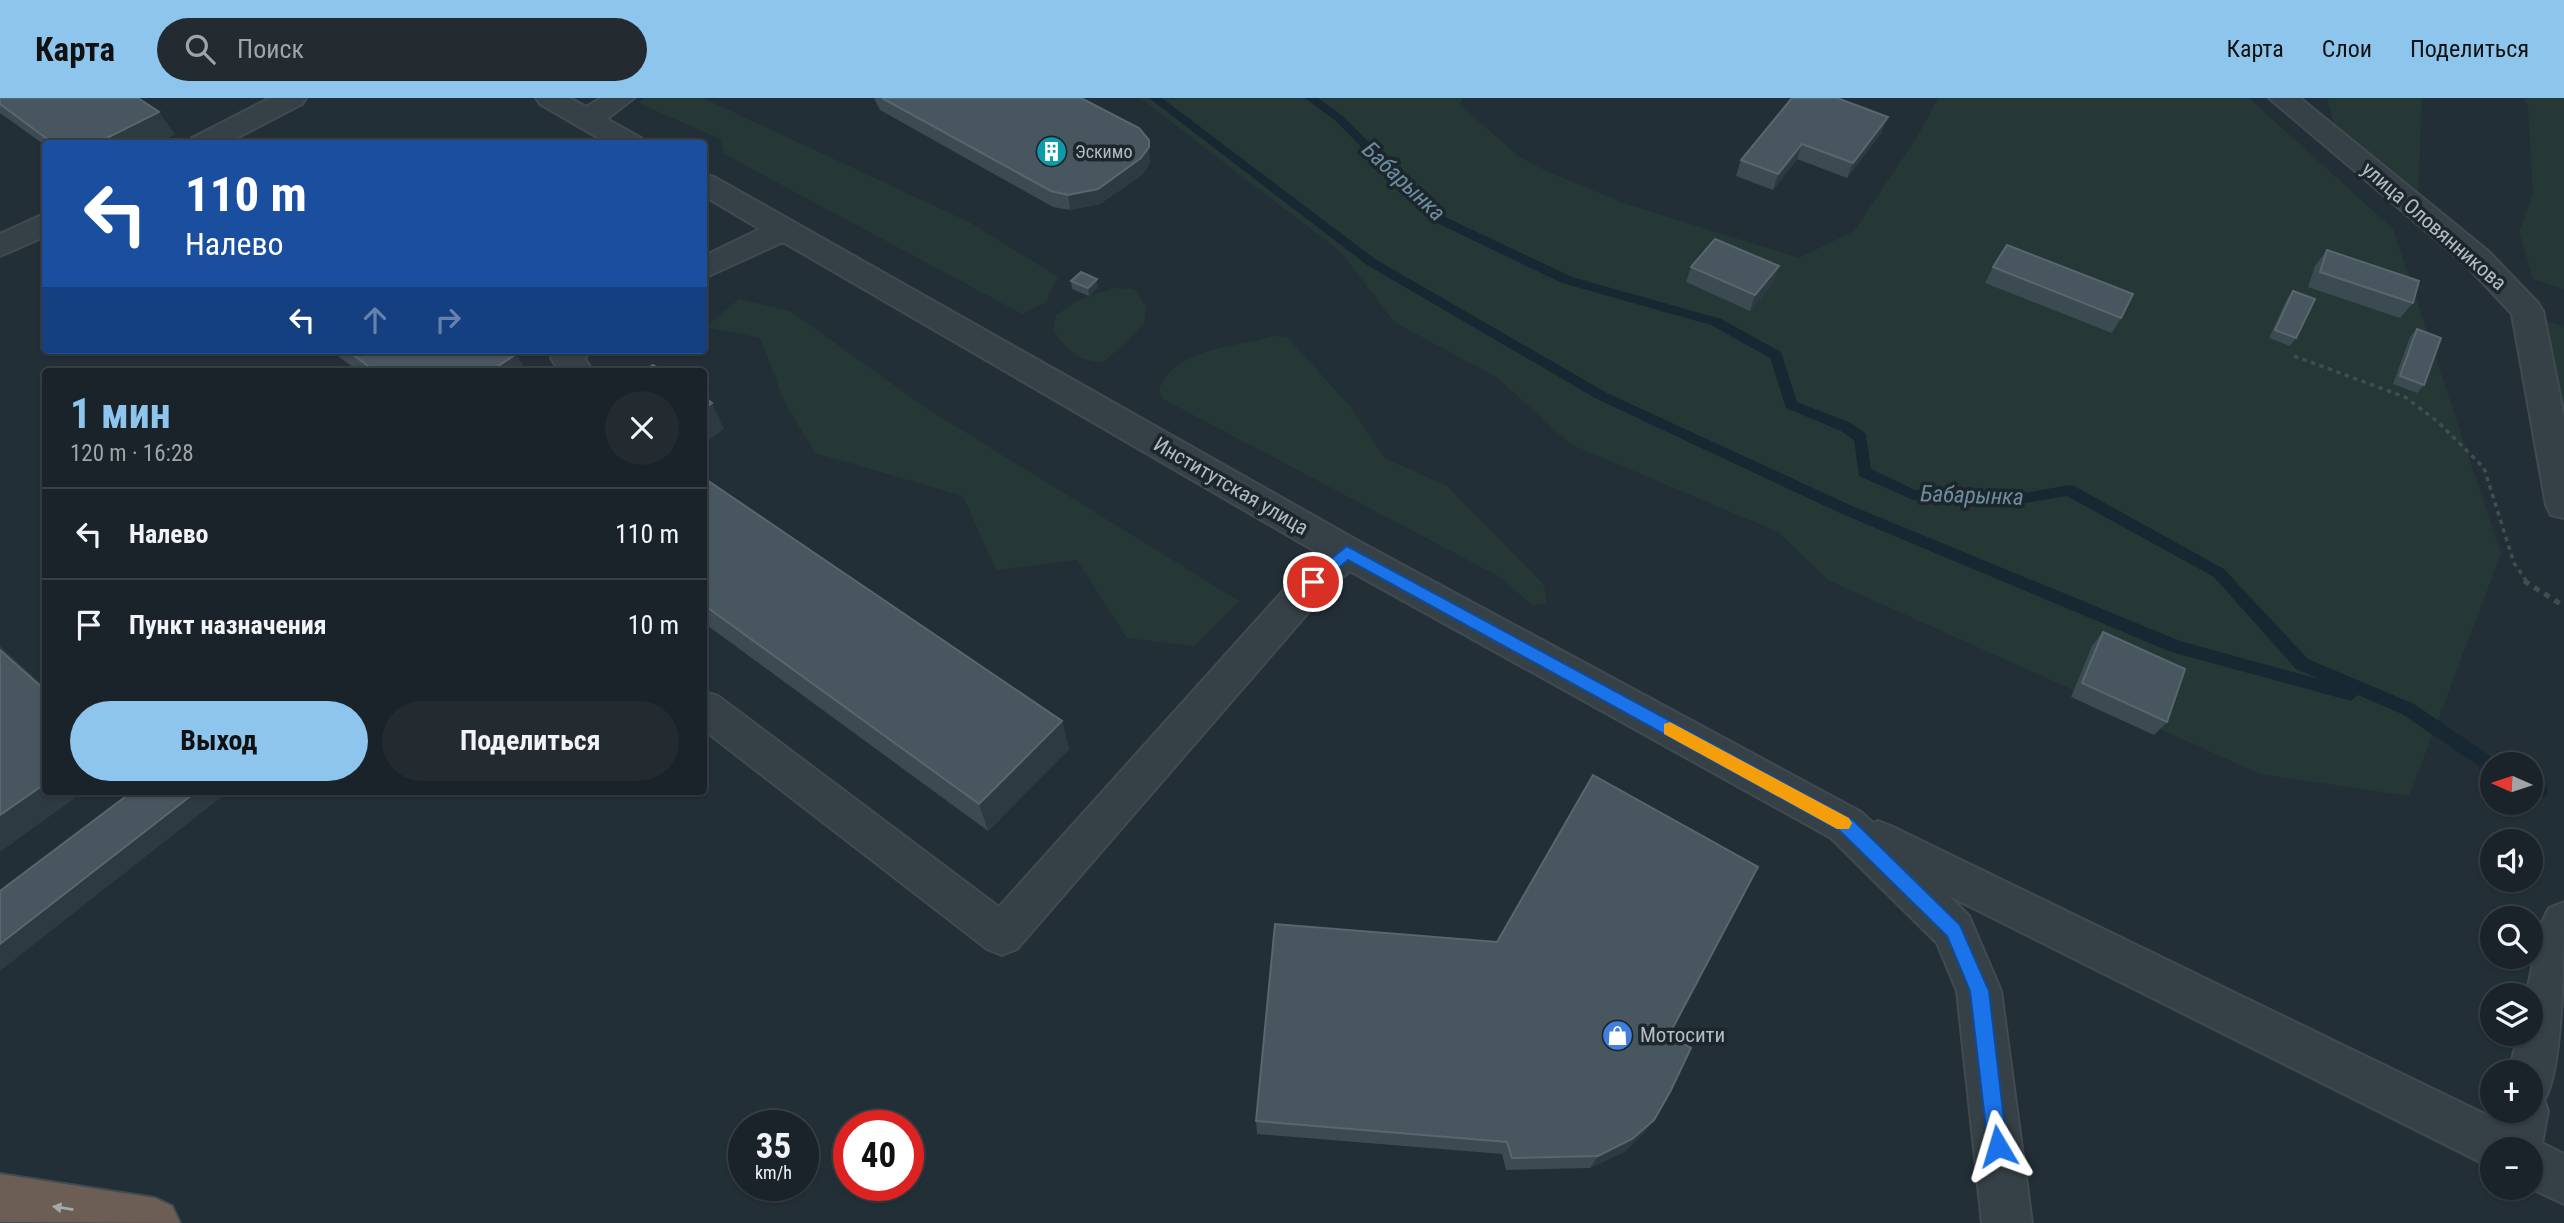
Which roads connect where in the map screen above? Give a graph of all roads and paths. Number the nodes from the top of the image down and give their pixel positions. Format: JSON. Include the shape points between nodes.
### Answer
{"nodes":[{"id":1,"x":292,"y":98,"type":"edge"},
{"id":2,"x":550,"y":98,"type":"edge"},
{"id":3,"x":620,"y":98,"type":"edge"},
{"id":4,"x":2283,"y":98,"type":"edge"},
{"id":5,"x":587,"y":119,"type":"junction"},
{"id":6,"x":210,"y":140,"type":"edge"},
{"id":7,"x":624,"y":140,"type":"edge"},
{"id":8,"x":707,"y":186,"type":"edge"},
{"id":9,"x":42,"y":225,"type":"edge"},
{"id":10,"x":783,"y":230,"type":"junction"},
{"id":11,"x":0,"y":246,"type":"edge"},
{"id":12,"x":707,"y":267,"type":"edge"},
{"id":13,"x":2294,"y":356,"type":"dead end"},
{"id":14,"x":2564,"y":505,"type":"edge"},
{"id":15,"x":1347,"y":552,"type":"junction"},
{"id":16,"x":2564,"y":606,"type":"edge"},
{"id":17,"x":707,"y":710,"type":"edge"},
{"id":18,"x":1846,"y":825,"type":"junction"},
{"id":19,"x":2564,"y":922,"type":"edge"},
{"id":20,"x":2535,"y":1060,"type":"edge"},
{"id":21,"x":2481,"y":1137,"type":"edge"},
{"id":22,"x":2543,"y":1169,"type":"edge"},
{"id":23,"x":2564,"y":1180,"type":"edge"},
{"id":24,"x":0,"y":1198,"type":"edge"},
{"id":25,"x":155,"y":1223,"type":"edge"},
{"id":26,"x":2007,"y":1223,"type":"edge"}],
"edges":[{"from":1,"to":6,"type":"street"},
{"from":2,"to":5,"type":"street"},
{"from":3,"to":5,"type":"street"},
{"from":4,"to":14,"type":"street","name":"улица Оловянникова","via":[[2477,258],[2527,311]]},
{"from":5,"to":7,"type":"street"},
{"from":8,"to":10,"type":"street","name":"Институтская улица"},
{"from":9,"to":11,"type":"street"},
{"from":10,"to":12,"type":"street"},
{"from":10,"to":15,"type":"street","name":"Институтская улица"},
{"from":13,"to":16,"type":"path","via":[[2405,397],[2438,422],[2484,468],[2523,580]]},
{"from":15,"to":17,"type":"street","via":[[1313,582],[1002,934]]},
{"from":15,"to":18,"type":"street","name":"Институтская улица"},
{"from":18,"to":21,"type":"street"},
{"from":18,"to":26,"type":"street","name":"Институтская улица","via":[[1954,930],[1979,991]]},
{"from":19,"to":20,"type":"street"},
{"from":22,"to":23,"type":"street"},
{"from":25,"to":24,"type":"highway","one_way":true}]}
